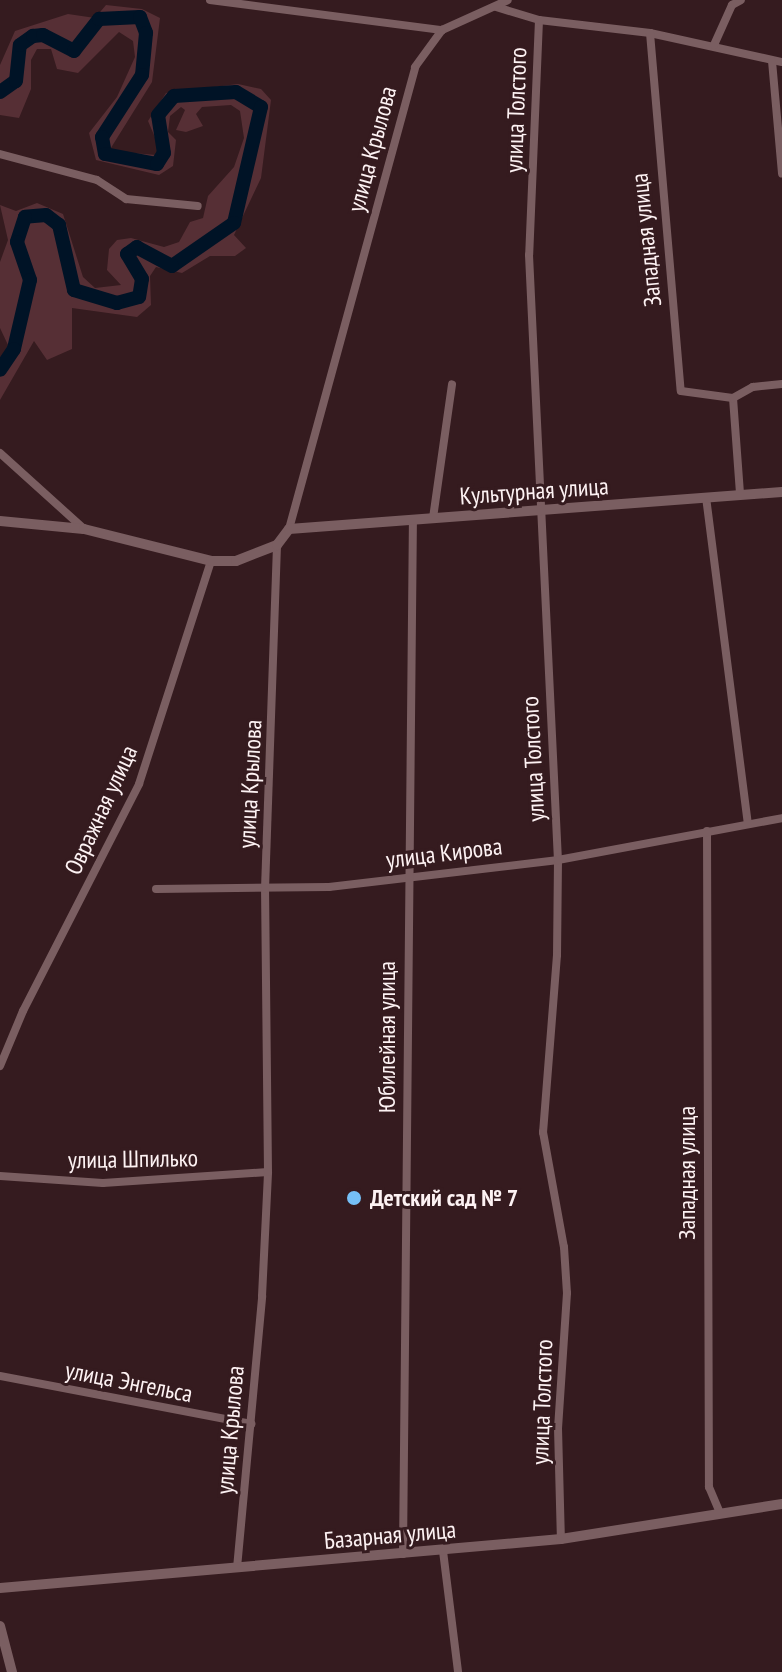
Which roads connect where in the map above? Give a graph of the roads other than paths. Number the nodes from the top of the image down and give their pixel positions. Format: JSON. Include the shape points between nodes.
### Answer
{"nodes":[{"id":1,"x":210,"y":0,"type":"edge"},
{"id":2,"x":508,"y":0,"type":"edge"},
{"id":3,"x":741,"y":0,"type":"edge"},
{"id":4,"x":496,"y":7,"type":"junction"},
{"id":5,"x":539,"y":20,"type":"junction"},
{"id":6,"x":442,"y":30,"type":"junction"},
{"id":7,"x":650,"y":33,"type":"junction"},
{"id":8,"x":714,"y":45,"type":"junction"},
{"id":9,"x":777,"y":61,"type":"edge"},
{"id":10,"x":0,"y":154,"type":"edge"},
{"id":11,"x":782,"y":174,"type":"edge"},
{"id":12,"x":198,"y":206,"type":"dead end"},
{"id":13,"x":452,"y":384,"type":"dead end"},
{"id":14,"x":782,"y":384,"type":"edge"},
{"id":15,"x":733,"y":398,"type":"junction"},
{"id":16,"x":0,"y":453,"type":"edge"},
{"id":17,"x":782,"y":492,"type":"edge"},
{"id":18,"x":740,"y":493,"type":"junction"},
{"id":19,"x":706,"y":497,"type":"junction"},
{"id":20,"x":541,"y":512,"type":"junction"},
{"id":21,"x":433,"y":518,"type":"junction"},
{"id":22,"x":0,"y":521,"type":"edge"},
{"id":23,"x":413,"y":521,"type":"junction"},
{"id":24,"x":84,"y":529,"type":"junction"},
{"id":25,"x":289,"y":529,"type":"junction"},
{"id":26,"x":277,"y":545,"type":"junction"},
{"id":27,"x":211,"y":561,"type":"junction"},
{"id":28,"x":782,"y":818,"type":"edge"},
{"id":29,"x":748,"y":823,"type":"junction"},
{"id":30,"x":707,"y":831,"type":"junction"},
{"id":31,"x":558,"y":860,"type":"junction"},
{"id":32,"x":409,"y":878,"type":"junction"},
{"id":33,"x":156,"y":889,"type":"dead end"},
{"id":34,"x":265,"y":889,"type":"junction"},
{"id":35,"x":0,"y":1066,"type":"edge"},
{"id":36,"x":268,"y":1172,"type":"junction"},
{"id":37,"x":0,"y":1176,"type":"edge"},
{"id":38,"x":0,"y":1376,"type":"edge"},
{"id":39,"x":251,"y":1424,"type":"junction"},
{"id":40,"x":782,"y":1504,"type":"edge"},
{"id":41,"x":720,"y":1513,"type":"junction"},
{"id":42,"x":561,"y":1539,"type":"junction"},
{"id":43,"x":443,"y":1551,"type":"junction"},
{"id":44,"x":403,"y":1554,"type":"junction"},
{"id":45,"x":237,"y":1568,"type":"junction"},
{"id":46,"x":0,"y":1588,"type":"edge"},
{"id":47,"x":0,"y":1626,"type":"edge"},
{"id":48,"x":12,"y":1672,"type":"edge"},
{"id":49,"x":458,"y":1672,"type":"edge"}],
"edges":[{"from":1,"to":6,"type":"street"},
{"from":2,"to":4,"type":"street"},
{"from":3,"to":8,"type":"street","via":[[732,5]]},
{"from":4,"to":5,"type":"street","name":"улица Толстого"},
{"from":4,"to":6,"type":"street"},
{"from":5,"to":7,"type":"street"},
{"from":5,"to":20,"type":"street","name":"улица Толстого","via":[[529,255]]},
{"from":6,"to":25,"type":"street","name":"улица Крылова","via":[[415,67]]},
{"from":7,"to":8,"type":"street"},
{"from":7,"to":15,"type":"street","name":"Западная улица","via":[[681,391]]},
{"from":8,"to":9,"type":"street"},
{"from":9,"to":11,"type":"street"},
{"from":10,"to":12,"type":"street","via":[[97,180],[126,199]]},
{"from":13,"to":21,"type":"street"},
{"from":14,"to":15,"type":"street","name":"Западная улица","via":[[753,387]]},
{"from":15,"to":18,"type":"street"},
{"from":16,"to":24,"type":"street"},
{"from":17,"to":18,"type":"street","name":"Культурная улица"},
{"from":18,"to":19,"type":"street","name":"Культурная улица"},
{"from":19,"to":20,"type":"street","name":"Культурная улица"},
{"from":19,"to":29,"type":"street"},
{"from":20,"to":21,"type":"street","name":"Культурная улица"},
{"from":20,"to":31,"type":"street","name":"улица Толстого"},
{"from":21,"to":23,"type":"street","name":"Культурная улица"},
{"from":22,"to":24,"type":"street"},
{"from":23,"to":25,"type":"street","name":"Культурная улица"},
{"from":23,"to":32,"type":"street","name":"Юбилейная улица"},
{"from":24,"to":27,"type":"street"},
{"from":25,"to":26,"type":"street","name":"улица Крылова"},
{"from":26,"to":27,"type":"street","via":[[254,557]]},
{"from":26,"to":34,"type":"street","name":"улица Крылова"},
{"from":27,"to":35,"type":"street","name":"Овражная улица","via":[[139,784]]},
{"from":28,"to":29,"type":"street","name":"улица Кирова"},
{"from":29,"to":30,"type":"street","name":"улица Кирова"},
{"from":30,"to":31,"type":"street","name":"улица Кирова"},
{"from":30,"to":41,"type":"street","name":"Западная улица","via":[[709,1487]]},
{"from":31,"to":32,"type":"street","name":"улица Кирова"},
{"from":31,"to":42,"type":"street","name":"улица Толстого","via":[[557,955],[543,1132],[567,1293],[558,1428]]},
{"from":32,"to":34,"type":"street","name":"улица Кирова"},
{"from":32,"to":44,"type":"street","name":"Юбилейная улица"},
{"from":33,"to":34,"type":"street","name":"улица Кирова"},
{"from":34,"to":36,"type":"street","name":"улица Крылова"},
{"from":36,"to":37,"type":"street","name":"улица Шпилько","via":[[103,1183]]},
{"from":36,"to":39,"type":"street","name":"улица Крылова"},
{"from":38,"to":39,"type":"street","name":"улица Энгельса"},
{"from":39,"to":45,"type":"street","name":"улица Крылова"},
{"from":40,"to":41,"type":"street","name":"Базарная улица"},
{"from":41,"to":42,"type":"street","name":"Базарная улица"},
{"from":42,"to":43,"type":"street","name":"Базарная улица"},
{"from":43,"to":44,"type":"street","name":"Базарная улица"},
{"from":43,"to":49,"type":"street"},
{"from":44,"to":45,"type":"street","name":"Базарная улица"},
{"from":45,"to":46,"type":"street","name":"Базарная улица"},
{"from":47,"to":48,"type":"street"}]}
